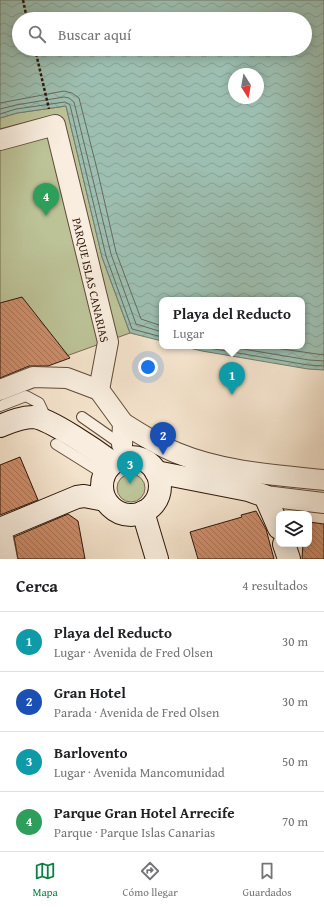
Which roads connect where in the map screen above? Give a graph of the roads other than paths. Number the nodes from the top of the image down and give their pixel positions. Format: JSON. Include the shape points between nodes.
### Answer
{"nodes":[{"id":1,"x":0,"y":140,"type":"edge"},
{"id":2,"x":0,"y":390,"type":"edge"},
{"id":3,"x":99,"y":390,"type":"junction"},
{"id":4,"x":0,"y":406,"type":"edge"},
{"id":5,"x":82,"y":417,"type":"dead end"},
{"id":6,"x":47,"y":422,"type":"junction"},
{"id":7,"x":123,"y":423,"type":"junction"},
{"id":8,"x":0,"y":426,"type":"edge"},
{"id":9,"x":56,"y":444,"type":"dead end"},
{"id":10,"x":114,"y":469,"type":"junction"},
{"id":11,"x":156,"y":472,"type":"junction"},
{"id":12,"x":324,"y":480,"type":"edge"},
{"id":13,"x":265,"y":496,"type":"junction"},
{"id":14,"x":324,"y":503,"type":"edge"},
{"id":15,"x":143,"y":512,"type":"junction"},
{"id":16,"x":276,"y":521,"type":"edge"},
{"id":17,"x":0,"y":529,"type":"edge"},
{"id":18,"x":285,"y":547,"type":"edge"},
{"id":19,"x":7,"y":559,"type":"edge"},
{"id":20,"x":157,"y":559,"type":"edge"},
{"id":21,"x":289,"y":559,"type":"edge"}],
"edges":[{"from":1,"to":3,"type":"street","name":"PARQUE ISLAS CANARIAS","via":[[55,125],[108,342]]},
{"from":2,"to":3,"type":"street","via":[[33,377],[67,378]]},
{"from":3,"to":7,"type":"street"},
{"from":4,"to":6,"type":"lane","via":[[26,396],[39,403]]},
{"from":5,"to":10,"type":"lane"},
{"from":6,"to":8,"type":"main road","via":[[34,417]]},
{"from":6,"to":10,"type":"main road"},
{"from":7,"to":10,"type":"street"},
{"from":7,"to":12,"type":"street","via":[[176,453],[205,462],[234,469]]},
{"from":9,"to":10,"type":"lane","via":[[96,469]]},
{"from":10,"to":11,"type":"main road","via":[[142,459]]},
{"from":10,"to":15,"type":"main road","via":[[118,512],[133,515]]},
{"from":10,"to":17,"type":"main road","via":[[84,496]]},
{"from":11,"to":13,"type":"main road","via":[[248,490]]},
{"from":11,"to":15,"type":"main road","via":[[160,481],[157,498],[153,505]]},
{"from":13,"to":14,"type":"street"},
{"from":13,"to":16,"type":"main road"},
{"from":15,"to":20,"type":"main road"},
{"from":17,"to":19,"type":"street"},
{"from":18,"to":21,"type":"main road"}]}
